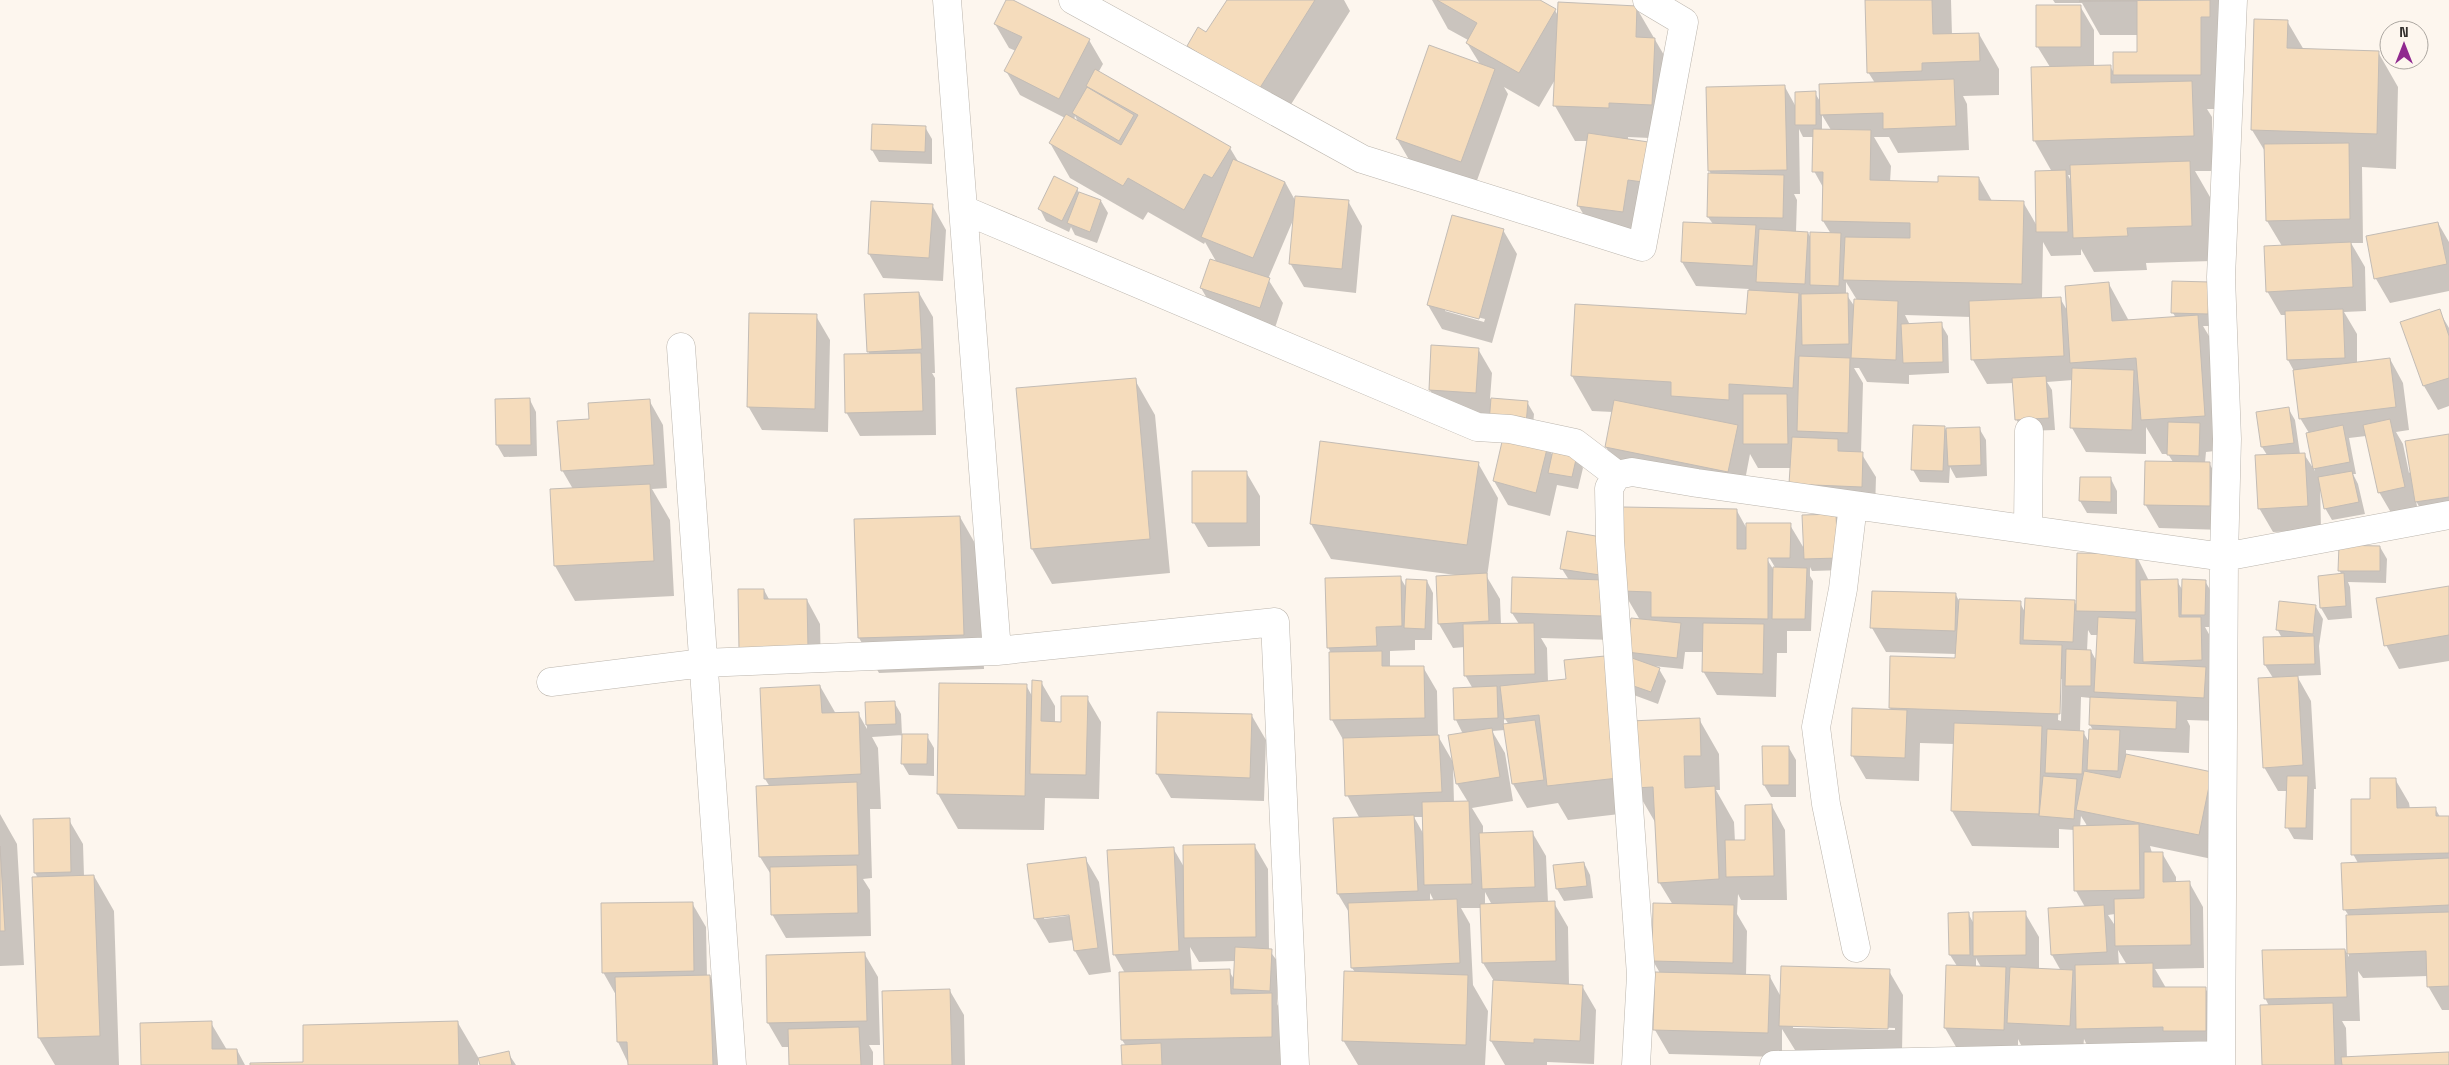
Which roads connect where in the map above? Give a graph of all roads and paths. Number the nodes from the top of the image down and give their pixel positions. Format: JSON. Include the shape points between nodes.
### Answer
{"nodes":[{"id":1,"x":947,"y":0,"type":"edge"},
{"id":2,"x":1073,"y":0,"type":"edge"},
{"id":3,"x":1647,"y":0,"type":"edge"},
{"id":4,"x":2233,"y":0,"type":"edge"},
{"id":5,"x":964,"y":210,"type":"junction"},
{"id":6,"x":681,"y":347,"type":"dead end"},
{"id":7,"x":2029,"y":430,"type":"dead end"},
{"id":8,"x":1617,"y":475,"type":"junction"},
{"id":9,"x":1853,"y":505,"type":"junction"},
{"id":10,"x":2449,"y":515,"type":"edge"},
{"id":11,"x":2028,"y":529,"type":"junction"},
{"id":12,"x":2224,"y":557,"type":"junction"},
{"id":13,"x":997,"y":651,"type":"junction"},
{"id":14,"x":703,"y":663,"type":"junction"},
{"id":15,"x":551,"y":682,"type":"dead end"},
{"id":16,"x":1856,"y":948,"type":"dead end"},
{"id":17,"x":2221,"y":1060,"type":"edge"},
{"id":18,"x":732,"y":1065,"type":"edge"},
{"id":19,"x":1295,"y":1065,"type":"edge"},
{"id":20,"x":1636,"y":1065,"type":"edge"},
{"id":21,"x":1774,"y":1065,"type":"edge"}],
"edges":[{"from":1,"to":5,"type":"street"},
{"from":2,"to":3,"type":"street","via":[[1362,159],[1642,247],[1684,22]]},
{"from":4,"to":12,"type":"street","via":[[2221,277],[2227,439]]},
{"from":5,"to":8,"type":"street","via":[[1477,427],[1510,428],[1575,443]]},
{"from":5,"to":13,"type":"street"},
{"from":6,"to":14,"type":"street"},
{"from":7,"to":11,"type":"street"},
{"from":8,"to":9,"type":"street","via":[[1632,472]]},
{"from":8,"to":20,"type":"street","via":[[1609,488],[1610,541],[1641,975]]},
{"from":9,"to":11,"type":"street"},
{"from":9,"to":16,"type":"street","via":[[1843,590],[1816,727],[1826,804]]},
{"from":10,"to":12,"type":"street"},
{"from":11,"to":12,"type":"street"},
{"from":12,"to":17,"type":"street"},
{"from":13,"to":14,"type":"street"},
{"from":13,"to":19,"type":"street","via":[[1275,622]]},
{"from":14,"to":15,"type":"street"},
{"from":14,"to":18,"type":"street"},
{"from":17,"to":21,"type":"street"}]}
